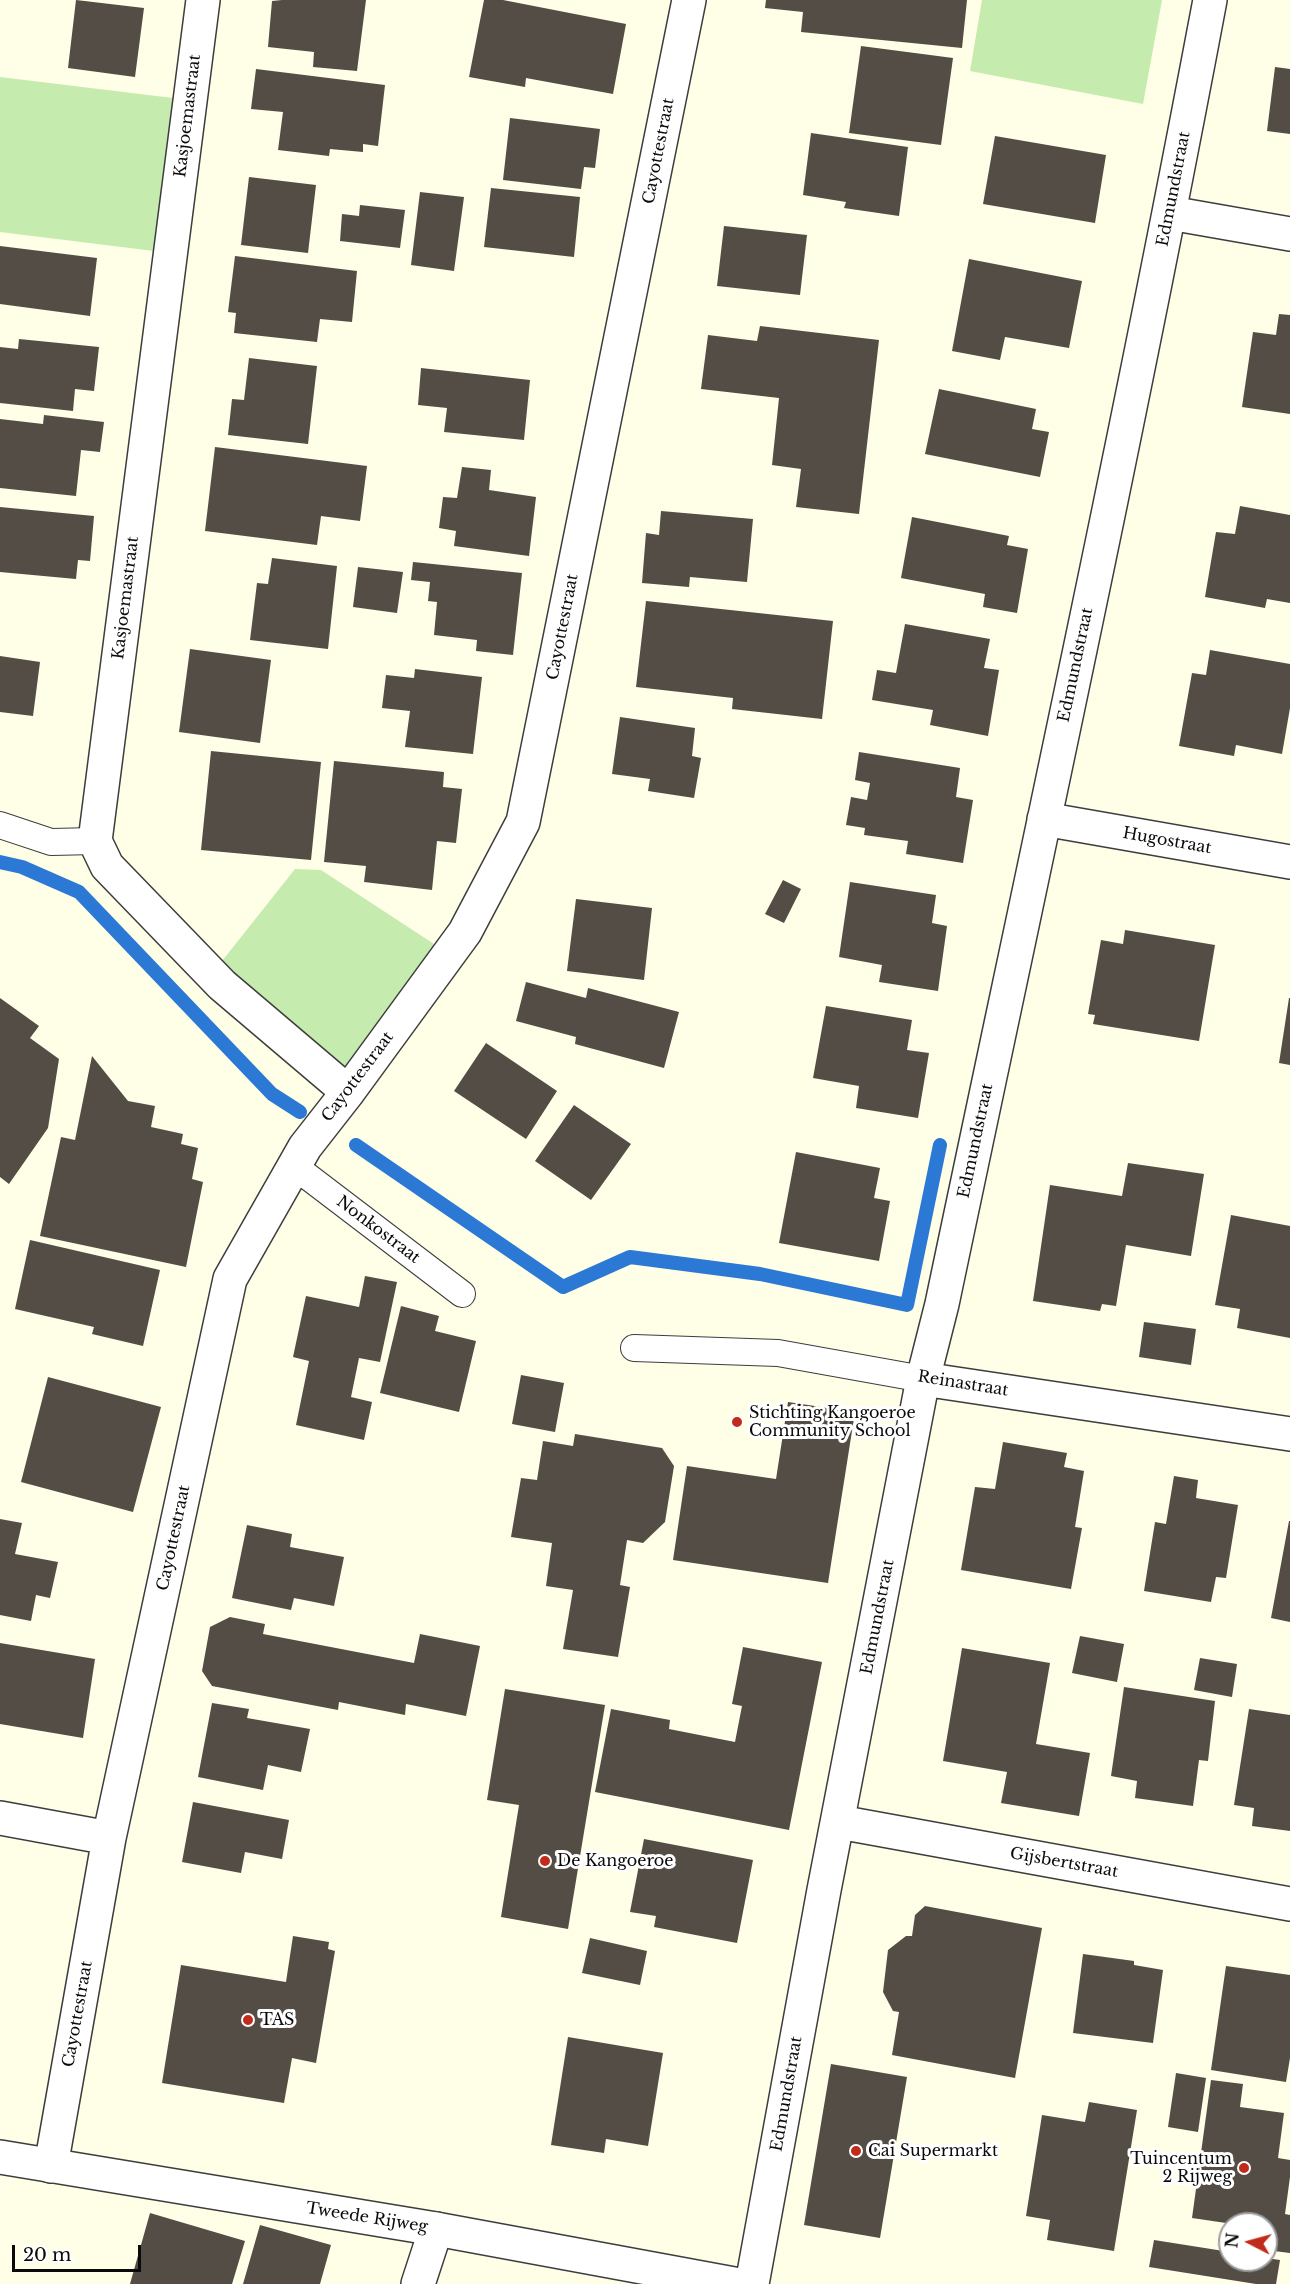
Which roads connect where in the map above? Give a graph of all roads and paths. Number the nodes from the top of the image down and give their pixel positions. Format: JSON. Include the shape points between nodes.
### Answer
{"nodes":[{"id":1,"x":203,"y":0,"type":"edge"},
{"id":2,"x":689,"y":0,"type":"edge"},
{"id":3,"x":1210,"y":0,"type":"edge"},
{"id":4,"x":1170,"y":213,"type":"junction"},
{"id":5,"x":1290,"y":234,"type":"edge"},
{"id":6,"x":1044,"y":819,"type":"junction"},
{"id":7,"x":0,"y":825,"type":"edge"},
{"id":8,"x":95,"y":841,"type":"junction"},
{"id":9,"x":1290,"y":862,"type":"edge"},
{"id":10,"x":348,"y":1092,"type":"junction"},
{"id":11,"x":294,"y":1166,"type":"junction"},
{"id":12,"x":462,"y":1294,"type":"dead end"},
{"id":13,"x":634,"y":1348,"type":"dead end"},
{"id":14,"x":923,"y":1379,"type":"junction"},
{"id":15,"x":1290,"y":1434,"type":"edge"},
{"id":16,"x":0,"y":1818,"type":"edge"},
{"id":17,"x":839,"y":1822,"type":"junction"},
{"id":18,"x":109,"y":1838,"type":"junction"},
{"id":19,"x":1290,"y":1904,"type":"edge"},
{"id":20,"x":0,"y":2157,"type":"edge"},
{"id":21,"x":51,"y":2166,"type":"junction"},
{"id":22,"x":436,"y":2229,"type":"junction"},
{"id":23,"x":418,"y":2284,"type":"edge"},
{"id":24,"x":734,"y":2284,"type":"edge"},
{"id":25,"x":752,"y":2284,"type":"edge"}],
"edges":[{"from":1,"to":8,"type":"street","name":"Kasjoemastraat"},
{"from":2,"to":10,"type":"street","name":"Cayottestraat","via":[[524,822],[465,932]]},
{"from":3,"to":4,"type":"street","name":"Edmundstraat"},
{"from":4,"to":5,"type":"street"},
{"from":4,"to":6,"type":"street","name":"Edmundstraat"},
{"from":6,"to":9,"type":"street","name":"Hugostraat"},
{"from":6,"to":14,"type":"street","name":"Edmundstraat"},
{"from":7,"to":8,"type":"lane","via":[[51,842]]},
{"from":8,"to":10,"type":"street","via":[[107,866],[222,985]]},
{"from":10,"to":11,"type":"street","name":"Cayottestraat"},
{"from":11,"to":12,"type":"lane","name":"Nonkostraat"},
{"from":11,"to":18,"type":"street","name":"Cayottestraat","via":[[230,1279]]},
{"from":13,"to":14,"type":"lane","name":"Reinastraat","via":[[778,1353]]},
{"from":14,"to":15,"type":"street","name":"Reinastraat"},
{"from":14,"to":17,"type":"street","name":"Edmundstraat"},
{"from":16,"to":18,"type":"street"},
{"from":17,"to":19,"type":"street","name":"Gijsbertstraat"},
{"from":17,"to":25,"type":"street","name":"Edmundstraat"},
{"from":18,"to":21,"type":"street","name":"Cayottestraat"},
{"from":20,"to":21,"type":"street","name":"Tweede Rijweg"},
{"from":21,"to":22,"type":"street","name":"Tweede Rijweg"},
{"from":22,"to":23,"type":"street"},
{"from":22,"to":24,"type":"street","name":"Tweede Rijweg"}]}
